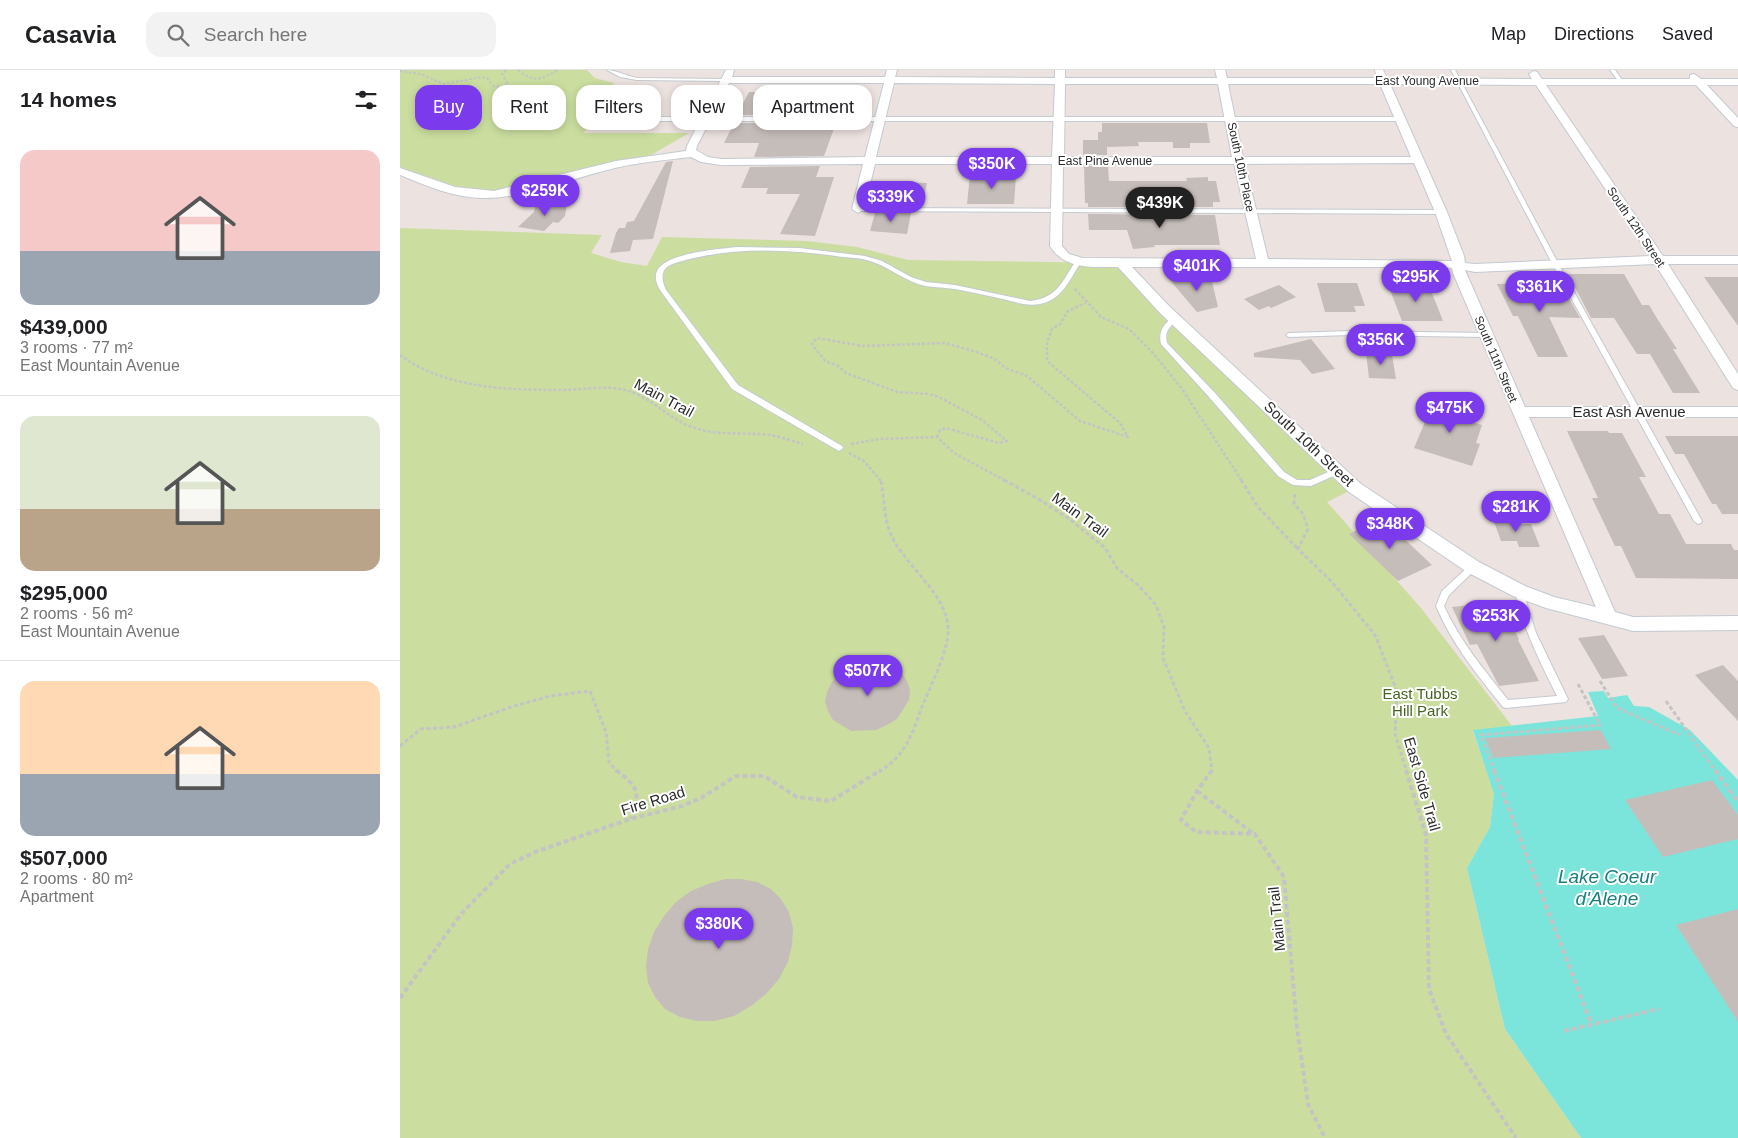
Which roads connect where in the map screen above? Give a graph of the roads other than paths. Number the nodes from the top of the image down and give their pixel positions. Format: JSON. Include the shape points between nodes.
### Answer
{"nodes":[{"id":1,"x":609,"y":70,"type":"edge"},
{"id":2,"x":627,"y":70,"type":"edge"},
{"id":3,"x":731,"y":70,"type":"edge"},
{"id":4,"x":1453,"y":70,"type":"edge"},
{"id":5,"x":1531,"y":70,"type":"edge"},
{"id":6,"x":1612,"y":70,"type":"edge"},
{"id":7,"x":1688,"y":70,"type":"edge"},
{"id":8,"x":1060,"y":75,"type":"edge"},
{"id":9,"x":622,"y":76,"type":"junction"},
{"id":10,"x":891,"y":76,"type":"edge"},
{"id":11,"x":1221,"y":76,"type":"edge"},
{"id":12,"x":1381,"y":76,"type":"edge"},
{"id":13,"x":726,"y":80,"type":"junction"},
{"id":14,"x":1459,"y":81,"type":"junction"},
{"id":15,"x":1539,"y":81,"type":"junction"},
{"id":16,"x":1621,"y":82,"type":"junction"},
{"id":17,"x":1698,"y":82,"type":"junction"},
{"id":18,"x":1738,"y":82,"type":"edge"},
{"id":19,"x":723,"y":85,"type":"edge"},
{"id":20,"x":743,"y":119,"type":"edge"},
{"id":21,"x":881,"y":119,"type":"junction"},
{"id":22,"x":1058,"y":119,"type":"junction"},
{"id":23,"x":1230,"y":119,"type":"junction"},
{"id":24,"x":1400,"y":119,"type":"junction"},
{"id":25,"x":1738,"y":124,"type":"edge"},
{"id":26,"x":700,"y":130,"type":"edge"},
{"id":27,"x":693,"y":153,"type":"junction"},
{"id":28,"x":1418,"y":160,"type":"junction"},
{"id":29,"x":870,"y":161,"type":"junction"},
{"id":30,"x":1057,"y":161,"type":"junction"},
{"id":31,"x":1239,"y":162,"type":"junction"},
{"id":32,"x":400,"y":171,"type":"edge"},
{"id":33,"x":858,"y":209,"type":"joint"},
{"id":34,"x":1057,"y":210,"type":"junction"},
{"id":35,"x":1250,"y":211,"type":"junction"},
{"id":36,"x":1441,"y":212,"type":"junction"},
{"id":37,"x":1659,"y":260,"type":"junction"},
{"id":38,"x":1738,"y":260,"type":"edge"},
{"id":39,"x":1078,"y":262,"type":"junction"},
{"id":40,"x":1122,"y":263,"type":"junction"},
{"id":41,"x":1263,"y":263,"type":"junction"},
{"id":42,"x":1458,"y":265,"type":"junction"},
{"id":43,"x":1556,"y":265,"type":"junction"},
{"id":44,"x":1175,"y":319,"type":"junction"},
{"id":45,"x":1289,"y":335,"type":"dead end"},
{"id":46,"x":1487,"y":335,"type":"junction"},
{"id":47,"x":1738,"y":385,"type":"edge"},
{"id":48,"x":1638,"y":411,"type":"junction"},
{"id":49,"x":1519,"y":412,"type":"junction"},
{"id":50,"x":1738,"y":412,"type":"edge"},
{"id":51,"x":839,"y":448,"type":"road end"},
{"id":52,"x":1337,"y":471,"type":"junction"},
{"id":53,"x":1698,"y":521,"type":"dead end"},
{"id":54,"x":1474,"y":567,"type":"junction"},
{"id":55,"x":1519,"y":591,"type":"junction"},
{"id":56,"x":1609,"y":618,"type":"junction"},
{"id":57,"x":1738,"y":623,"type":"edge"}],
"edges":[{"from":1,"to":9,"type":"lane"},
{"from":2,"to":9,"type":"lane"},
{"from":3,"to":13,"type":"street"},
{"from":4,"to":14,"type":"lane"},
{"from":5,"to":15,"type":"street","name":"South 12th Street"},
{"from":6,"to":16,"type":"lane"},
{"from":7,"to":17,"type":"street"},
{"from":8,"to":10,"type":"street","name":"East Young Avenue"},
{"from":8,"to":11,"type":"street","name":"East Young Avenue"},
{"from":8,"to":22,"type":"street"},
{"from":9,"to":13,"type":"lane"},
{"from":10,"to":13,"type":"street","name":"East Young Avenue"},
{"from":10,"to":21,"type":"street"},
{"from":11,"to":12,"type":"street","name":"East Young Avenue"},
{"from":11,"to":23,"type":"street","name":"South 10th Place"},
{"from":12,"to":14,"type":"street","name":"East Young Avenue"},
{"from":12,"to":24,"type":"street","name":"South 11th Street"},
{"from":13,"to":19,"type":"street"},
{"from":14,"to":15,"type":"street","name":"East Young Avenue"},
{"from":14,"to":43,"type":"lane"},
{"from":15,"to":16,"type":"street","name":"East Young Avenue"},
{"from":15,"to":37,"type":"street","name":"South 12th Street"},
{"from":16,"to":17,"type":"street","name":"East Young Avenue"},
{"from":17,"to":18,"type":"street","name":"East Young Avenue"},
{"from":17,"to":25,"type":"street"},
{"from":20,"to":21,"type":"lane"},
{"from":21,"to":22,"type":"lane"},
{"from":21,"to":29,"type":"street"},
{"from":22,"to":23,"type":"lane"},
{"from":22,"to":30,"type":"street"},
{"from":23,"to":24,"type":"lane"},
{"from":23,"to":31,"type":"street","name":"South 10th Place"},
{"from":24,"to":28,"type":"street","name":"South 11th Street"},
{"from":26,"to":27,"type":"street","via":[[692,146]]},
{"from":27,"to":29,"type":"street","name":"East Pine Avenue","via":[[696,157],[712,160]]},
{"from":27,"to":32,"type":"street","name":"East Pine Avenue","via":[[616,164],[492,196],[460,192]]},
{"from":28,"to":31,"type":"street","name":"East Pine Avenue"},
{"from":28,"to":36,"type":"street","name":"South 11th Street"},
{"from":29,"to":30,"type":"street","name":"East Pine Avenue"},
{"from":29,"to":33,"type":"street"},
{"from":30,"to":31,"type":"street","name":"East Pine Avenue"},
{"from":30,"to":34,"type":"street"},
{"from":31,"to":35,"type":"street","name":"South 10th Place"},
{"from":33,"to":34,"type":"lane"},
{"from":34,"to":35,"type":"lane"},
{"from":34,"to":39,"type":"street","via":[[1056,246],[1064,257]]},
{"from":35,"to":36,"type":"lane"},
{"from":35,"to":41,"type":"street","name":"South 10th Place"},
{"from":36,"to":42,"type":"street","name":"South 11th Street","via":[[1458,256]]},
{"from":37,"to":38,"type":"street"},
{"from":37,"to":43,"type":"street"},
{"from":37,"to":47,"type":"street","name":"South 12th Street"},
{"from":39,"to":40,"type":"street"},
{"from":39,"to":51,"type":"lane","via":[[1059,293],[1046,300],[1029,303],[953,286],[922,284],[873,259],[820,252],[768,248],[721,251],[682,258],[662,267],[658,273],[662,290],[735,387]]},
{"from":40,"to":41,"type":"street"},
{"from":40,"to":44,"type":"street","name":"South 10th Street"},
{"from":41,"to":42,"type":"street"},
{"from":42,"to":43,"type":"street","via":[[1475,268]]},
{"from":42,"to":46,"type":"street","name":"South 11th Street"},
{"from":43,"to":48,"type":"lane"},
{"from":44,"to":52,"type":"street","name":"South 10th Street"},
{"from":44,"to":52,"type":"lane","via":[[1164,328],[1161,336],[1164,344],[1281,474],[1296,483],[1311,483]]},
{"from":45,"to":46,"type":"lane"},
{"from":46,"to":49,"type":"street","name":"South 11th Street"},
{"from":48,"to":49,"type":"street","name":"East Ash Avenue"},
{"from":48,"to":50,"type":"street","name":"East Ash Avenue"},
{"from":48,"to":53,"type":"lane"},
{"from":49,"to":56,"type":"street","name":"South 11th Street"},
{"from":52,"to":54,"type":"street","name":"South 10th Street","via":[[1355,488]]},
{"from":54,"to":55,"type":"street","name":"South 10th Street"},
{"from":54,"to":55,"type":"lane","via":[[1445,593],[1440,606],[1485,679],[1506,704],[1563,699],[1532,638]]},
{"from":55,"to":56,"type":"street","name":"South 10th Street"},
{"from":56,"to":57,"type":"street","name":"South 10th Street","via":[[1633,624]]}]}
